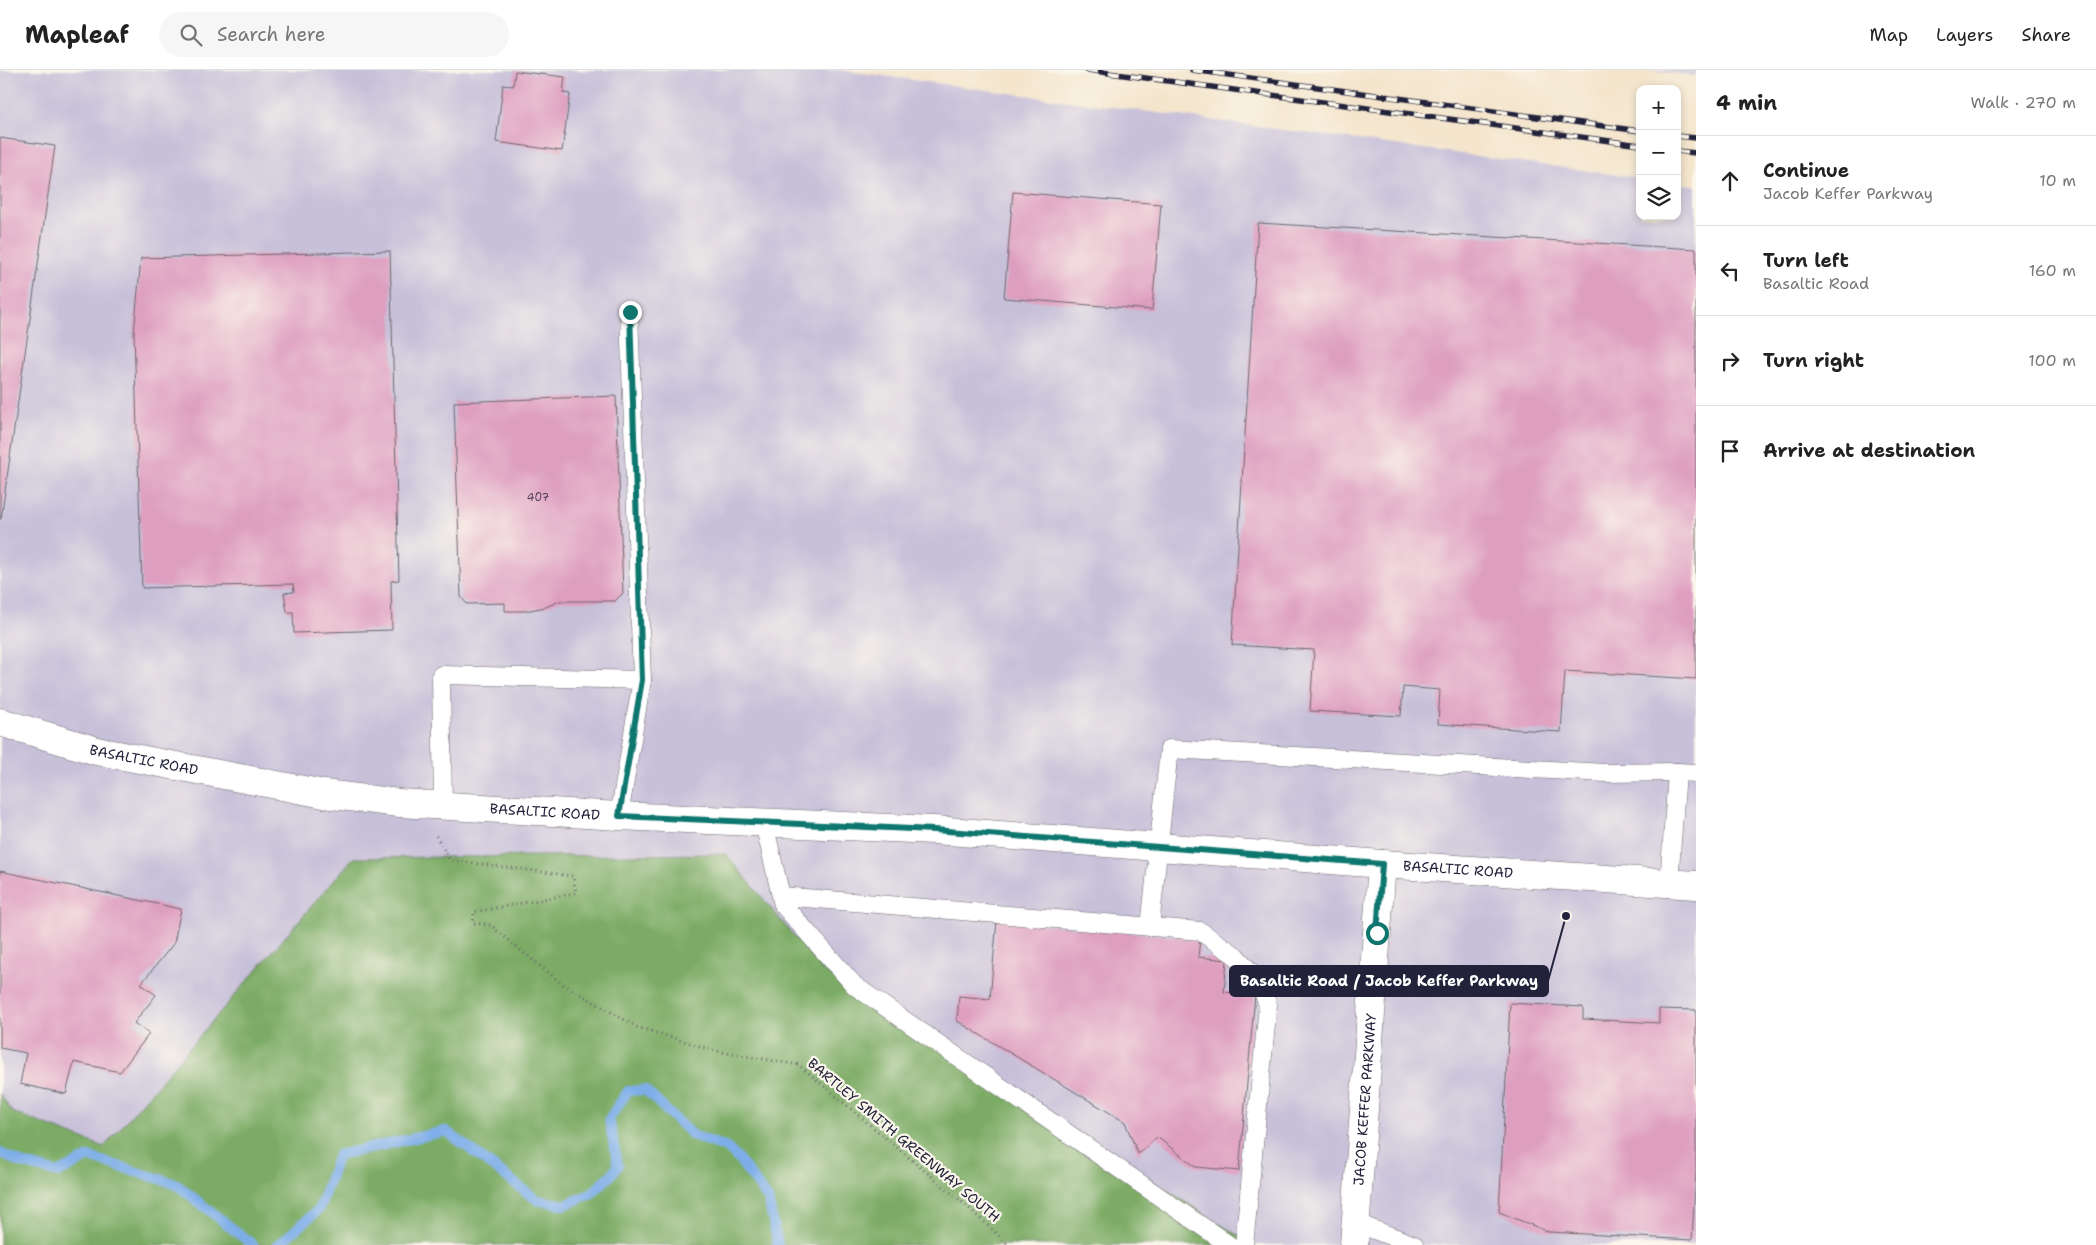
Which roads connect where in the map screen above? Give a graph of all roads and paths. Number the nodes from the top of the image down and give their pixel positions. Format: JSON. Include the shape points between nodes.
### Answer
{"nodes":[{"id":1,"x":630,"y":312,"type":"dead end"},
{"id":2,"x":642,"y":680,"type":"junction"},
{"id":3,"x":0,"y":722,"type":"edge"},
{"id":4,"x":1677,"y":772,"type":"junction"},
{"id":5,"x":1696,"y":773,"type":"edge"},
{"id":6,"x":443,"y":807,"type":"junction"},
{"id":7,"x":619,"y":816,"type":"junction"},
{"id":8,"x":764,"y":823,"type":"junction"},
{"id":9,"x":435,"y":834,"type":"dead end"},
{"id":10,"x":1158,"y":847,"type":"junction"},
{"id":11,"x":1382,"y":864,"type":"junction"},
{"id":12,"x":1669,"y":883,"type":"junction"},
{"id":13,"x":1696,"y":885,"type":"edge"},
{"id":14,"x":781,"y":896,"type":"junction"},
{"id":15,"x":1150,"y":926,"type":"junction"},
{"id":16,"x":1355,"y":1234,"type":"edge"},
{"id":17,"x":1009,"y":1245,"type":"edge"},
{"id":18,"x":1229,"y":1245,"type":"edge"},
{"id":19,"x":1244,"y":1245,"type":"edge"},
{"id":20,"x":1414,"y":1245,"type":"edge"}],
"edges":[{"from":1,"to":2,"type":"lane"},
{"from":2,"to":6,"type":"lane","via":[[441,675]]},
{"from":2,"to":7,"type":"lane"},
{"from":3,"to":6,"type":"street","name":"BASALTIC ROAD","via":[[97,751],[324,794]]},
{"from":4,"to":5,"type":"lane"},
{"from":4,"to":10,"type":"lane","via":[[1606,773],[1169,749]]},
{"from":4,"to":12,"type":"lane"},
{"from":6,"to":7,"type":"street","name":"BASALTIC ROAD"},
{"from":7,"to":8,"type":"street","name":"BASALTIC ROAD"},
{"from":8,"to":10,"type":"street","name":"BASALTIC ROAD","via":[[934,830]]},
{"from":8,"to":14,"type":"lane"},
{"from":9,"to":17,"type":"path","name":"BARTLEY SMITH GREENWAY SOUTH","via":[[450,860],[573,876],[576,893],[474,912],[472,923],[490,925],[561,983],[637,1027],[716,1051],[799,1065]]},
{"from":10,"to":11,"type":"street","name":"BASALTIC ROAD"},
{"from":10,"to":15,"type":"lane"},
{"from":11,"to":12,"type":"street","name":"BASALTIC ROAD"},
{"from":11,"to":16,"type":"street","name":"JACOB KEFFER PARKWAY"},
{"from":12,"to":13,"type":"street","name":"BASALTIC ROAD"},
{"from":14,"to":15,"type":"lane"},
{"from":14,"to":18,"type":"lane","via":[[783,905],[855,986]]},
{"from":15,"to":19,"type":"lane","via":[[1200,931],[1236,956],[1259,981],[1268,1005]]},
{"from":16,"to":20,"type":"lane"}]}
